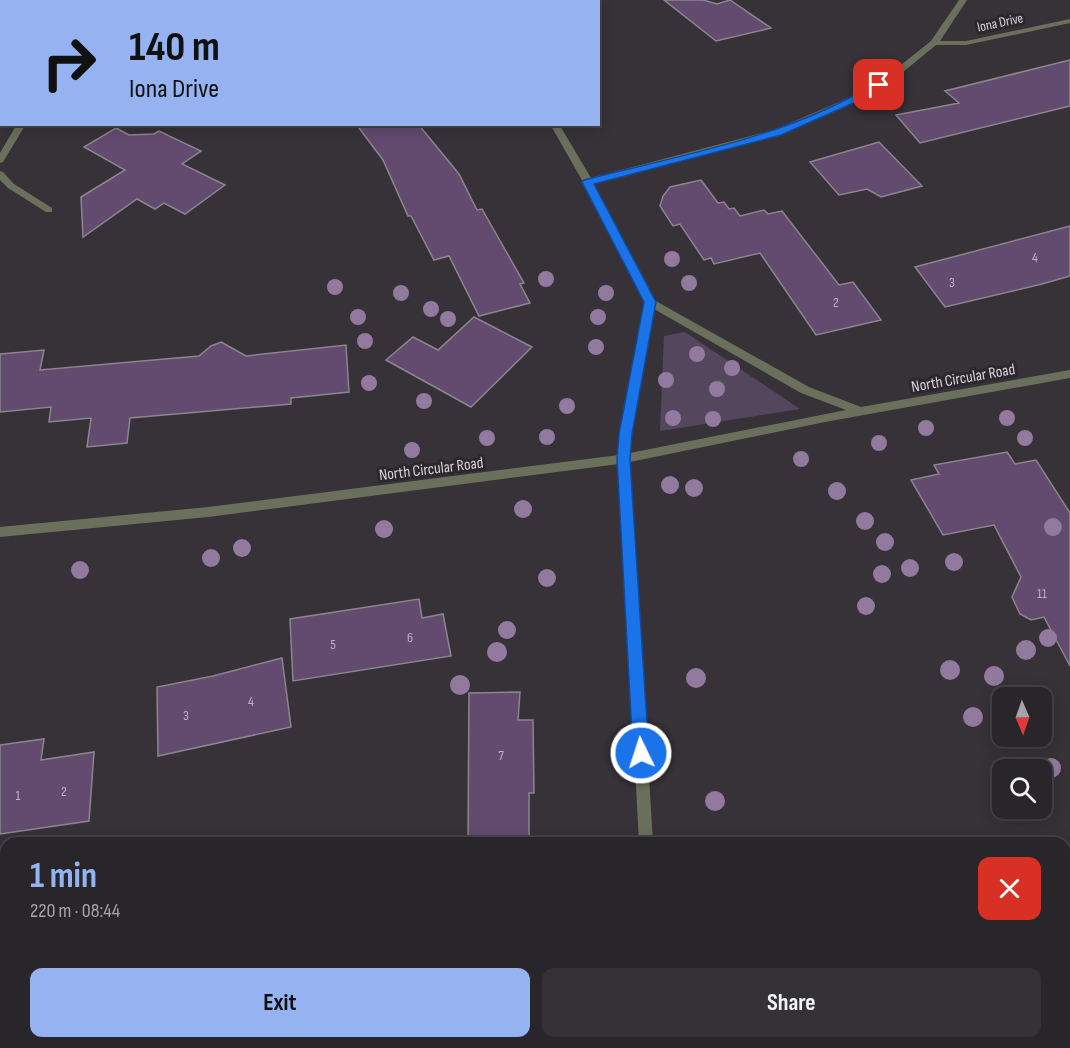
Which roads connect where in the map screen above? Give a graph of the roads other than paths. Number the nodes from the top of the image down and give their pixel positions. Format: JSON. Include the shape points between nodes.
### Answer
{"nodes":[{"id":1,"x":963,"y":0,"type":"edge"},
{"id":2,"x":1070,"y":21,"type":"edge"},
{"id":3,"x":934,"y":43,"type":"junction"},
{"id":4,"x":21,"y":126,"type":"edge"},
{"id":5,"x":555,"y":126,"type":"edge"},
{"id":6,"x":0,"y":160,"type":"edge"},
{"id":7,"x":0,"y":174,"type":"edge"},
{"id":8,"x":588,"y":182,"type":"junction"},
{"id":9,"x":49,"y":210,"type":"dead end"},
{"id":10,"x":650,"y":302,"type":"junction"},
{"id":11,"x":1070,"y":374,"type":"edge"},
{"id":12,"x":862,"y":412,"type":"junction"},
{"id":13,"x":624,"y":459,"type":"junction"},
{"id":14,"x":0,"y":532,"type":"edge"},
{"id":15,"x":646,"y":837,"type":"edge"}],
"edges":[{"from":1,"to":3,"type":"street","name":"Iona Drive"},
{"from":2,"to":3,"type":"street","name":"Iona Drive","via":[[966,43]]},
{"from":3,"to":8,"type":"street","name":"Iona Drive","via":[[863,95],[777,132]]},
{"from":4,"to":6,"type":"street"},
{"from":5,"to":8,"type":"street"},
{"from":7,"to":9,"type":"street","via":[[11,186]]},
{"from":8,"to":10,"type":"street"},
{"from":10,"to":12,"type":"street","via":[[805,390]]},
{"from":10,"to":13,"type":"street"},
{"from":11,"to":12,"type":"street","name":"North Circular Road"},
{"from":12,"to":13,"type":"street","name":"North Circular Road"},
{"from":13,"to":14,"type":"street","name":"North Circular Road","via":[[229,510]]},
{"from":13,"to":15,"type":"street"}]}
